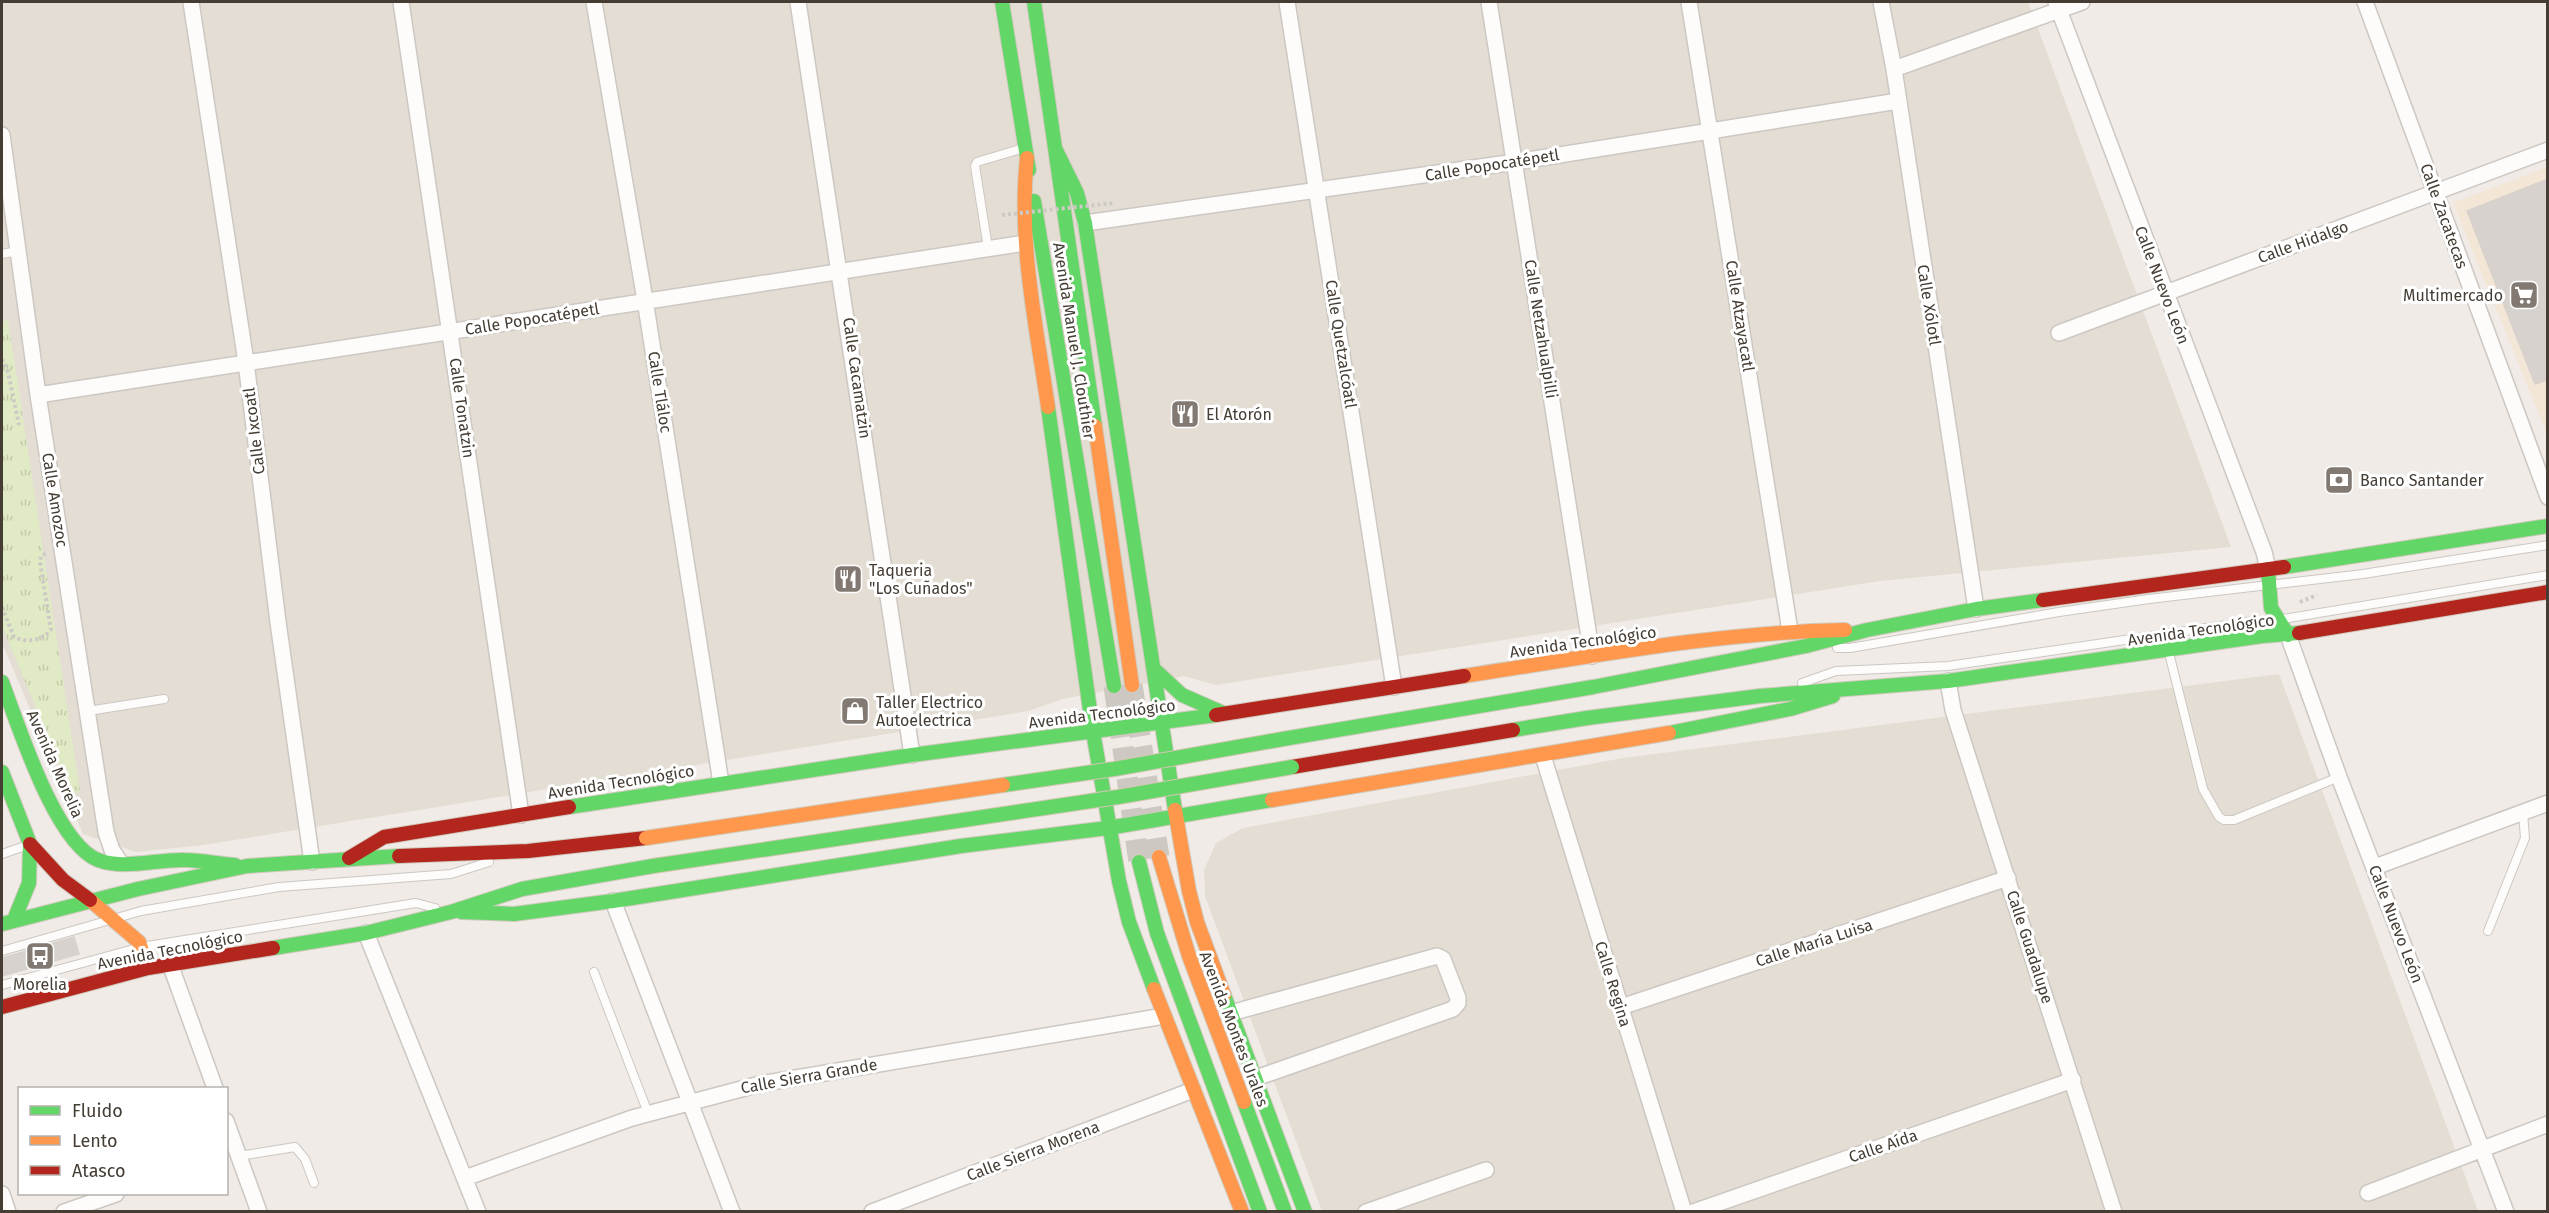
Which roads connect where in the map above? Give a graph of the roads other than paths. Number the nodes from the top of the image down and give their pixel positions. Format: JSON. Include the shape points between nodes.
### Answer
{"nodes":[{"id":1,"x":191,"y":2,"type":"edge"},
{"id":2,"x":401,"y":2,"type":"edge"},
{"id":3,"x":594,"y":2,"type":"edge"},
{"id":4,"x":798,"y":2,"type":"edge"},
{"id":5,"x":1002,"y":2,"type":"edge"},
{"id":6,"x":1034,"y":2,"type":"edge"},
{"id":7,"x":1287,"y":2,"type":"edge"},
{"id":8,"x":1490,"y":2,"type":"edge"},
{"id":9,"x":1689,"y":2,"type":"edge"},
{"id":10,"x":1881,"y":2,"type":"edge"},
{"id":11,"x":2082,"y":2,"type":"edge"},
{"id":12,"x":2365,"y":2,"type":"edge"},
{"id":13,"x":2058,"y":6,"type":"edge"},
{"id":14,"x":1894,"y":69,"type":"junction"},
{"id":15,"x":1898,"y":101,"type":"junction"},
{"id":16,"x":1710,"y":130,"type":"junction"},
{"id":17,"x":2,"y":135,"type":"edge"},
{"id":18,"x":1055,"y":148,"type":"junction"},
{"id":19,"x":2547,"y":150,"type":"edge"},
{"id":20,"x":1026,"y":152,"type":"junction"},
{"id":21,"x":1515,"y":162,"type":"junction"},
{"id":22,"x":1317,"y":191,"type":"junction"},
{"id":23,"x":2435,"y":194,"type":"junction"},
{"id":24,"x":1085,"y":223,"type":"junction"},
{"id":25,"x":1025,"y":243,"type":"junction"},
{"id":26,"x":988,"y":248,"type":"junction"},
{"id":27,"x":18,"y":251,"type":"junction"},
{"id":28,"x":2,"y":254,"type":"edge"},
{"id":29,"x":840,"y":269,"type":"junction"},
{"id":30,"x":2165,"y":293,"type":"junction"},
{"id":31,"x":645,"y":300,"type":"junction"},
{"id":32,"x":451,"y":332,"type":"junction"},
{"id":33,"x":2059,"y":333,"type":"dead end"},
{"id":34,"x":246,"y":362,"type":"junction"},
{"id":35,"x":38,"y":395,"type":"junction"},
{"id":36,"x":2544,"y":478,"type":"edge"},
{"id":37,"x":2547,"y":497,"type":"edge"},
{"id":38,"x":2547,"y":526,"type":"edge"},
{"id":39,"x":2547,"y":545,"type":"edge"},
{"id":40,"x":2268,"y":569,"type":"junction"},
{"id":41,"x":2547,"y":575,"type":"edge"},
{"id":42,"x":2269,"y":585,"type":"junction"},
{"id":43,"x":2547,"y":592,"type":"edge"},
{"id":44,"x":1976,"y":609,"type":"junction"},
{"id":45,"x":2277,"y":620,"type":"junction"},
{"id":46,"x":1867,"y":630,"type":"junction"},
{"id":47,"x":1790,"y":631,"type":"junction"},
{"id":48,"x":2288,"y":635,"type":"junction"},
{"id":49,"x":1806,"y":646,"type":"junction"},
{"id":50,"x":2169,"y":651,"type":"junction"},
{"id":51,"x":1592,"y":656,"type":"junction"},
{"id":52,"x":1153,"y":668,"type":"junction"},
{"id":53,"x":1948,"y":681,"type":"junction"},
{"id":54,"x":2,"y":682,"type":"edge"},
{"id":55,"x":1132,"y":685,"type":"tunnel mouth"},
{"id":56,"x":1114,"y":686,"type":"tunnel mouth"},
{"id":57,"x":1394,"y":687,"type":"junction"},
{"id":58,"x":1858,"y":688,"type":"junction"},
{"id":59,"x":1760,"y":696,"type":"junction"},
{"id":60,"x":164,"y":699,"type":"dead end"},
{"id":61,"x":88,"y":711,"type":"junction"},
{"id":62,"x":1223,"y":713,"type":"junction"},
{"id":63,"x":1160,"y":724,"type":"junction"},
{"id":64,"x":1093,"y":732,"type":"junction"},
{"id":65,"x":912,"y":755,"type":"junction"},
{"id":66,"x":1544,"y":756,"type":"junction"},
{"id":67,"x":2,"y":772,"type":"edge"},
{"id":68,"x":2339,"y":777,"type":"junction"},
{"id":69,"x":721,"y":783,"type":"junction"},
{"id":70,"x":2547,"y":803,"type":"edge"},
{"id":71,"x":2523,"y":813,"type":"junction"},
{"id":72,"x":521,"y":815,"type":"junction"},
{"id":73,"x":1176,"y":816,"type":"junction"},
{"id":74,"x":1108,"y":828,"type":"junction"},
{"id":75,"x":30,"y":844,"type":"junction"},
{"id":76,"x":528,"y":851,"type":"junction"},
{"id":77,"x":2,"y":854,"type":"edge"},
{"id":78,"x":1159,"y":856,"type":"tunnel mouth"},
{"id":79,"x":349,"y":858,"type":"junction"},
{"id":80,"x":120,"y":862,"type":"junction"},
{"id":81,"x":312,"y":862,"type":"junction"},
{"id":82,"x":1139,"y":862,"type":"tunnel mouth"},
{"id":83,"x":247,"y":866,"type":"junction"},
{"id":84,"x":2375,"y":867,"type":"junction"},
{"id":85,"x":2008,"y":878,"type":"junction"},
{"id":86,"x":90,"y":900,"type":"junction"},
{"id":87,"x":613,"y":901,"type":"junction"},
{"id":88,"x":451,"y":912,"type":"junction"},
{"id":89,"x":111,"y":919,"type":"junction"},
{"id":90,"x":8,"y":922,"type":"edge"},
{"id":91,"x":2488,"y":931,"type":"dead end"},
{"id":92,"x":366,"y":933,"type":"junction"},
{"id":93,"x":141,"y":947,"type":"junction"},
{"id":94,"x":2,"y":951,"type":"edge"},
{"id":95,"x":170,"y":964,"type":"junction"},
{"id":96,"x":148,"y":968,"type":"junction"},
{"id":97,"x":594,"y":972,"type":"dead end"},
{"id":98,"x":2,"y":985,"type":"edge"},
{"id":99,"x":2,"y":1007,"type":"edge"},
{"id":100,"x":1621,"y":1007,"type":"junction"},
{"id":101,"x":1231,"y":1013,"type":"junction"},
{"id":102,"x":1164,"y":1016,"type":"junction"},
{"id":103,"x":1256,"y":1078,"type":"junction"},
{"id":104,"x":2073,"y":1080,"type":"junction"},
{"id":105,"x":214,"y":1087,"type":"edge"},
{"id":106,"x":1193,"y":1090,"type":"junction"},
{"id":107,"x":690,"y":1101,"type":"junction"},
{"id":108,"x":648,"y":1113,"type":"junction"},
{"id":109,"x":2547,"y":1124,"type":"edge"},
{"id":110,"x":228,"y":1132,"type":"edge"},
{"id":111,"x":2481,"y":1150,"type":"junction"},
{"id":112,"x":233,"y":1158,"type":"edge"},
{"id":113,"x":1486,"y":1170,"type":"dead end"},
{"id":114,"x":465,"y":1178,"type":"junction"},
{"id":115,"x":314,"y":1183,"type":"dead end"},
{"id":116,"x":2368,"y":1193,"type":"dead end"},
{"id":117,"x":2,"y":1194,"type":"edge"},
{"id":118,"x":113,"y":1195,"type":"edge"},
{"id":119,"x":8,"y":1212,"type":"edge"},
{"id":120,"x":64,"y":1212,"type":"edge"},
{"id":121,"x":259,"y":1212,"type":"edge"},
{"id":122,"x":478,"y":1212,"type":"edge"},
{"id":123,"x":732,"y":1212,"type":"edge"},
{"id":124,"x":872,"y":1212,"type":"edge"},
{"id":125,"x":1242,"y":1212,"type":"edge"},
{"id":126,"x":1260,"y":1212,"type":"edge"},
{"id":127,"x":1286,"y":1212,"type":"edge"},
{"id":128,"x":1305,"y":1212,"type":"edge"},
{"id":129,"x":1366,"y":1212,"type":"edge"},
{"id":130,"x":1684,"y":1212,"type":"edge"},
{"id":131,"x":1693,"y":1212,"type":"edge"},
{"id":132,"x":2114,"y":1212,"type":"edge"},
{"id":133,"x":2506,"y":1212,"type":"edge"}],
"edges":[{"from":1,"to":34,"type":"street","name":"Calle Ixcoatl"},
{"from":2,"to":32,"type":"street","name":"Calle Tonatzin"},
{"from":3,"to":31,"type":"street","name":"Calle Tláloc"},
{"from":4,"to":29,"type":"street","name":"Calle Cacamatzin"},
{"from":5,"to":20,"type":"main road","name":"Avenida Manuel J. Clouthier"},
{"from":6,"to":18,"type":"main road","name":"Avenida Manuel J. Clouthier"},
{"from":7,"to":22,"type":"street","name":"Calle Quetzalcóatl"},
{"from":8,"to":21,"type":"street","name":"Calle Netzahualpilli"},
{"from":9,"to":16,"type":"street","name":"Calle Atzayacatl"},
{"from":10,"to":14,"type":"street","name":"Calle Xólotl"},
{"from":11,"to":13,"type":"street"},
{"from":12,"to":23,"type":"street","name":"Calle Zacatecas"},
{"from":13,"to":14,"type":"street"},
{"from":13,"to":30,"type":"street","name":"Calle Nuevo León"},
{"from":14,"to":15,"type":"street","name":"Calle Xólotl"},
{"from":15,"to":16,"type":"street","name":"Calle Popocatépetl"},
{"from":15,"to":44,"type":"street","name":"Calle Xólotl"},
{"from":16,"to":21,"type":"street","name":"Calle Popocatépetl"},
{"from":16,"to":47,"type":"street","name":"Calle Atzayacatl"},
{"from":17,"to":27,"type":"street","name":"Calle Amozoc"},
{"from":18,"to":24,"type":"main road","via":[[1077,193]]},
{"from":18,"to":55,"type":"main road","name":"Avenida Manuel J. Clouthier"},
{"from":19,"to":23,"type":"street","name":"Calle Hidalgo"},
{"from":20,"to":25,"type":"main road"},
{"from":20,"to":26,"type":"lane","via":[[977,162],[975,166]]},
{"from":20,"to":56,"type":"main road","name":"Avenida Manuel J. Clouthier"},
{"from":21,"to":22,"type":"street","name":"Calle Popocatépetl"},
{"from":21,"to":51,"type":"street","name":"Calle Netzahualpilli"},
{"from":22,"to":24,"type":"street","name":"Calle Popocatépetl"},
{"from":22,"to":57,"type":"street","name":"Calle Quetzalcóatl"},
{"from":23,"to":30,"type":"street","name":"Calle Hidalgo"},
{"from":23,"to":36,"type":"street","name":"Calle Zacatecas"},
{"from":24,"to":52,"type":"main road"},
{"from":25,"to":26,"type":"street","name":"Calle Popocatépetl"},
{"from":25,"to":64,"type":"main road"},
{"from":26,"to":29,"type":"street","name":"Calle Popocatépetl"},
{"from":27,"to":28,"type":"lane"},
{"from":27,"to":35,"type":"street","name":"Calle Amozoc"},
{"from":29,"to":31,"type":"street","name":"Calle Popocatépetl"},
{"from":29,"to":65,"type":"street","name":"Calle Cacamatzin"},
{"from":30,"to":33,"type":"street","name":"Calle Hidalgo"},
{"from":30,"to":40,"type":"street","name":"Calle Nuevo León"},
{"from":31,"to":32,"type":"street","name":"Calle Popocatépetl"},
{"from":31,"to":69,"type":"street","name":"Calle Tláloc"},
{"from":32,"to":34,"type":"street","name":"Calle Popocatépetl"},
{"from":32,"to":72,"type":"street","name":"Calle Tonatzin"},
{"from":34,"to":35,"type":"street","name":"Calle Popocatépetl"},
{"from":34,"to":81,"type":"street","name":"Calle Ixcoatl"},
{"from":35,"to":61,"type":"street","name":"Calle Amozoc"},
{"from":36,"to":37,"type":"street","name":"Calle Zacatecas"},
{"from":38,"to":40,"type":"main road","name":"Avenida Tecnológico"},
{"from":39,"to":42,"type":"lane"},
{"from":40,"to":42,"type":"main road"},
{"from":40,"to":44,"type":"main road","name":"Avenida Tecnológico"},
{"from":41,"to":45,"type":"lane"},
{"from":42,"to":45,"type":"main road","via":[[2271,608]]},
{"from":42,"to":49,"type":"lane","via":[[2059,612],[1850,648]]},
{"from":43,"to":48,"type":"main road","name":"Avenida Tecnológico"},
{"from":44,"to":46,"type":"main road","name":"Avenida Tecnológico"},
{"from":45,"to":48,"type":"main road"},
{"from":45,"to":59,"type":"lane","via":[[1948,666],[1836,671]]},
{"from":46,"to":47,"type":"main road","name":"Avenida Tecnológico"},
{"from":46,"to":49,"type":"main road","name":"Avenida Tecnológico"},
{"from":47,"to":51,"type":"main road","name":"Avenida Tecnológico"},
{"from":48,"to":50,"type":"main road","name":"Avenida Tecnológico"},
{"from":48,"to":68,"type":"street","name":"Calle Nuevo León"},
{"from":49,"to":76,"type":"main road","name":"Avenida Tecnológico","bridge":true,"via":[[1593,687],[1114,769],[646,838]]},
{"from":50,"to":53,"type":"main road","name":"Avenida Tecnológico"},
{"from":50,"to":68,"type":"lane","via":[[2203,789],[2219,817],[2234,820]]},
{"from":51,"to":57,"type":"main road","name":"Avenida Tecnológico"},
{"from":52,"to":62,"type":"main road","via":[[1182,695]]},
{"from":52,"to":63,"type":"main road"},
{"from":53,"to":58,"type":"main road","name":"Avenida Tecnológico"},
{"from":53,"to":85,"type":"street","name":"Calle Guadalupe","via":[[1953,710]]},
{"from":54,"to":80,"type":"main road","name":"Avenida Morelia","via":[[48,796],[70,838],[86,855]]},
{"from":57,"to":62,"type":"main road","name":"Avenida Tecnológico"},
{"from":58,"to":59,"type":"main road","name":"Avenida Tecnológico"},
{"from":58,"to":66,"type":"main road","name":"Avenida Tecnológico","via":[[1758,717]]},
{"from":59,"to":88,"type":"main road","name":"Avenida Tecnológico","bridge":true,"via":[[1587,718],[1118,797],[653,866],[522,889]]},
{"from":60,"to":61,"type":"lane"},
{"from":61,"to":80,"type":"street","name":"Calle Amozoc","via":[[105,832]]},
{"from":62,"to":63,"type":"main road","name":"Avenida Tecnológico"},
{"from":63,"to":64,"type":"main road","name":"Avenida Tecnológico"},
{"from":63,"to":73,"type":"main road"},
{"from":64,"to":65,"type":"main road","name":"Avenida Tecnológico"},
{"from":64,"to":74,"type":"main road"},
{"from":65,"to":69,"type":"main road","name":"Avenida Tecnológico"},
{"from":66,"to":73,"type":"main road","name":"Avenida Tecnológico"},
{"from":66,"to":100,"type":"street","name":"Calle Regina"},
{"from":67,"to":75,"type":"main road"},
{"from":68,"to":84,"type":"street","name":"Calle Nuevo León"},
{"from":69,"to":72,"type":"main road","name":"Avenida Tecnológico"},
{"from":70,"to":71,"type":"street"},
{"from":71,"to":84,"type":"street"},
{"from":71,"to":91,"type":"lane","via":[[2525,838]]},
{"from":72,"to":79,"type":"main road","name":"Avenida Tecnológico","via":[[384,837]]},
{"from":73,"to":74,"type":"main road","name":"Avenida Tecnológico"},
{"from":73,"to":101,"type":"main road","via":[[1197,922]]},
{"from":74,"to":87,"type":"main road","name":"Avenida Tecnológico","via":[[961,846]]},
{"from":74,"to":102,"type":"main road","via":[[1129,922]]},
{"from":75,"to":77,"type":"lane"},
{"from":75,"to":86,"type":"main road","via":[[63,880]]},
{"from":75,"to":90,"type":"main road","via":[[28,883]]},
{"from":76,"to":79,"type":"main road","name":"Avenida Tecnológico"},
{"from":76,"to":89,"type":"lane","via":[[451,874],[279,887]]},
{"from":78,"to":127,"type":"main road","name":"Avenida Montes Urales","via":[[1189,956]]},
{"from":79,"to":81,"type":"main road","name":"Avenida Tecnológico"},
{"from":80,"to":83,"type":"main road","via":[[136,865],[184,860]]},
{"from":81,"to":83,"type":"main road","name":"Avenida Tecnológico"},
{"from":82,"to":126,"type":"main road","via":[[1157,933]]},
{"from":83,"to":86,"type":"main road","name":"Avenida Tecnológico"},
{"from":84,"to":111,"type":"street","name":"Calle Nuevo León"},
{"from":85,"to":100,"type":"street","name":"Calle María Luisa"},
{"from":85,"to":104,"type":"street","name":"Calle Guadalupe"},
{"from":86,"to":89,"type":"main road"},
{"from":86,"to":90,"type":"main road","name":"Avenida Tecnológico"},
{"from":87,"to":88,"type":"main road","name":"Avenida Tecnológico","via":[[514,914]]},
{"from":87,"to":107,"type":"street"},
{"from":88,"to":92,"type":"main road","name":"Avenida Tecnológico"},
{"from":88,"to":93,"type":"lane","via":[[416,903]]},
{"from":89,"to":93,"type":"main road"},
{"from":89,"to":94,"type":"lane"},
{"from":92,"to":95,"type":"main road","name":"Avenida Tecnológico"},
{"from":92,"to":114,"type":"street"},
{"from":93,"to":96,"type":"main road"},
{"from":93,"to":98,"type":"lane"},
{"from":95,"to":96,"type":"main road","name":"Avenida Tecnológico"},
{"from":95,"to":105,"type":"street"},
{"from":96,"to":99,"type":"main road","name":"Avenida Tecnológico"},
{"from":97,"to":108,"type":"lane"},
{"from":100,"to":130,"type":"street","name":"Calle Regina"},
{"from":101,"to":103,"type":"main road"},
{"from":101,"to":103,"type":"street","via":[[1434,957],[1443,959],[1458,998],[1453,1009]]},
{"from":102,"to":106,"type":"main road"},
{"from":102,"to":107,"type":"street","name":"Calle Sierra Grande","via":[[760,1083]]},
{"from":103,"to":128,"type":"main road"},
{"from":104,"to":131,"type":"street","name":"Calle Aída"},
{"from":104,"to":132,"type":"street","name":"Calle Guadalupe"},
{"from":106,"to":124,"type":"street","name":"Calle Sierra Morena"},
{"from":106,"to":125,"type":"main road"},
{"from":107,"to":108,"type":"street","name":"Calle Sierra Grande"},
{"from":107,"to":123,"type":"street"},
{"from":108,"to":114,"type":"street","name":"Calle Sierra Grande"},
{"from":109,"to":111,"type":"street"},
{"from":110,"to":112,"type":"street"},
{"from":111,"to":116,"type":"street"},
{"from":111,"to":133,"type":"street","name":"Calle Nuevo León"},
{"from":112,"to":115,"type":"lane","via":[[295,1148],[305,1159]]},
{"from":112,"to":121,"type":"street"},
{"from":113,"to":129,"type":"street"},
{"from":114,"to":122,"type":"street"},
{"from":117,"to":119,"type":"street"},
{"from":118,"to":120,"type":"street"}]}
